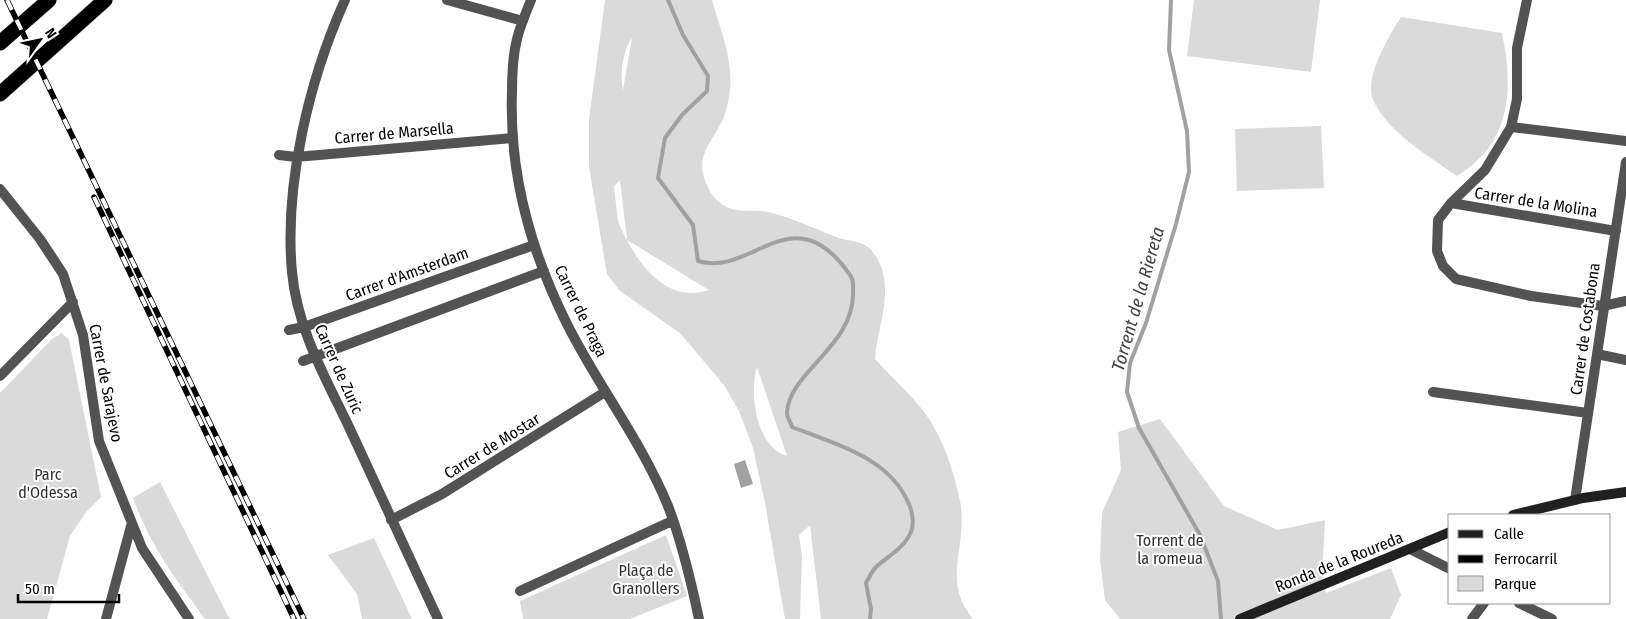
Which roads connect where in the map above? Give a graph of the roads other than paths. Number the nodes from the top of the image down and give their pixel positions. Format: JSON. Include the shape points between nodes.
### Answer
{"nodes":[{"id":1,"x":49,"y":0,"type":"edge"},
{"id":2,"x":105,"y":0,"type":"edge"},
{"id":3,"x":345,"y":0,"type":"edge"},
{"id":4,"x":447,"y":0,"type":"edge"},
{"id":5,"x":531,"y":0,"type":"edge"},
{"id":6,"x":1526,"y":0,"type":"edge"},
{"id":7,"x":523,"y":21,"type":"junction"},
{"id":8,"x":0,"y":43,"type":"edge"},
{"id":9,"x":0,"y":94,"type":"edge"},
{"id":10,"x":1512,"y":127,"type":"junction"},
{"id":11,"x":512,"y":138,"type":"junction"},
{"id":12,"x":1626,"y":141,"type":"edge"},
{"id":13,"x":279,"y":155,"type":"dead end"},
{"id":14,"x":296,"y":157,"type":"junction"},
{"id":15,"x":1626,"y":162,"type":"edge"},
{"id":16,"x":0,"y":188,"type":"edge"},
{"id":17,"x":1451,"y":203,"type":"junction"},
{"id":18,"x":1616,"y":231,"type":"junction"},
{"id":19,"x":534,"y":244,"type":"junction"},
{"id":20,"x":544,"y":270,"type":"junction"},
{"id":21,"x":1626,"y":301,"type":"edge"},
{"id":22,"x":73,"y":302,"type":"junction"},
{"id":23,"x":1602,"y":306,"type":"junction"},
{"id":24,"x":304,"y":327,"type":"junction"},
{"id":25,"x":288,"y":330,"type":"dead end"},
{"id":26,"x":1597,"y":354,"type":"junction"},
{"id":27,"x":315,"y":355,"type":"junction"},
{"id":28,"x":1626,"y":360,"type":"edge"},
{"id":29,"x":303,"y":361,"type":"dead end"},
{"id":30,"x":0,"y":376,"type":"edge"},
{"id":31,"x":605,"y":392,"type":"junction"},
{"id":32,"x":1433,"y":392,"type":"dead end"},
{"id":33,"x":1588,"y":413,"type":"junction"},
{"id":34,"x":1626,"y":492,"type":"edge"},
{"id":35,"x":1575,"y":500,"type":"junction"},
{"id":36,"x":1517,"y":514,"type":"edge"},
{"id":37,"x":392,"y":520,"type":"junction"},
{"id":38,"x":672,"y":521,"type":"junction"},
{"id":39,"x":132,"y":526,"type":"junction"},
{"id":40,"x":1448,"y":533,"type":"edge"},
{"id":41,"x":1410,"y":549,"type":"junction"},
{"id":42,"x":1448,"y":568,"type":"edge"},
{"id":43,"x":520,"y":591,"type":"dead end"},
{"id":44,"x":1483,"y":604,"type":"edge"},
{"id":45,"x":1521,"y":604,"type":"edge"},
{"id":46,"x":106,"y":619,"type":"edge"},
{"id":47,"x":189,"y":619,"type":"edge"},
{"id":48,"x":438,"y":619,"type":"edge"},
{"id":49,"x":699,"y":619,"type":"edge"},
{"id":50,"x":1240,"y":619,"type":"edge"},
{"id":51,"x":1472,"y":619,"type":"edge"},
{"id":52,"x":1552,"y":619,"type":"edge"}],
"edges":[{"from":1,"to":8,"type":"highway"},
{"from":2,"to":9,"type":"highway"},
{"from":3,"to":14,"type":"street","name":"Carrer de Zuric","via":[[317,77]]},
{"from":4,"to":7,"type":"street"},
{"from":5,"to":7,"type":"street","name":"Carrer de Praga"},
{"from":6,"to":10,"type":"street","name":"Carrer de la Molina","via":[[1517,48],[1517,99]]},
{"from":7,"to":11,"type":"street","name":"Carrer de Praga","via":[[512,81]]},
{"from":10,"to":12,"type":"street"},
{"from":10,"to":17,"type":"street","name":"Carrer de la Molina","via":[[1485,170]]},
{"from":11,"to":14,"type":"street","name":"Carrer de Marsella"},
{"from":11,"to":19,"type":"street","name":"Carrer de Praga","via":[[520,196]]},
{"from":13,"to":14,"type":"street","name":"Carrer de Marsella"},
{"from":14,"to":24,"type":"street","name":"Carrer de Zuric","via":[[292,272]]},
{"from":15,"to":18,"type":"street","name":"Carrer de Costabona"},
{"from":16,"to":22,"type":"street","name":"Carrer de Sarajevo","via":[[63,274]]},
{"from":17,"to":18,"type":"street","name":"Carrer de la Molina"},
{"from":17,"to":23,"type":"street","name":"Carrer de la Molina","via":[[1438,220],[1437,250],[1443,266],[1456,279],[1531,296]]},
{"from":18,"to":23,"type":"street","name":"Carrer de Costabona"},
{"from":19,"to":20,"type":"street","name":"Carrer de Praga"},
{"from":19,"to":24,"type":"street","name":"Carrer d'Amsterdam"},
{"from":20,"to":27,"type":"street"},
{"from":20,"to":31,"type":"street","name":"Carrer de Praga","via":[[567,324]]},
{"from":21,"to":23,"type":"street","name":"Carrer de la Molina"},
{"from":22,"to":30,"type":"street"},
{"from":22,"to":39,"type":"street","name":"Carrer de Sarajevo","via":[[83,334],[100,441]]},
{"from":23,"to":26,"type":"street","name":"Carrer de Costabona"},
{"from":24,"to":25,"type":"street","name":"Carrer d'Amsterdam"},
{"from":24,"to":27,"type":"street","name":"Carrer de Zuric"},
{"from":26,"to":28,"type":"street"},
{"from":26,"to":33,"type":"street","name":"Carrer de Costabona"},
{"from":27,"to":29,"type":"street"},
{"from":27,"to":37,"type":"street","name":"Carrer de Zuric"},
{"from":31,"to":37,"type":"street","name":"Carrer de Mostar","via":[[442,494]]},
{"from":31,"to":38,"type":"street","name":"Carrer de Praga","via":[[646,462]]},
{"from":32,"to":33,"type":"street"},
{"from":33,"to":35,"type":"street","name":"Carrer de Costabona"},
{"from":34,"to":35,"type":"street"},
{"from":35,"to":36,"type":"street"},
{"from":37,"to":48,"type":"street","name":"Carrer de Zuric"},
{"from":38,"to":43,"type":"street"},
{"from":38,"to":49,"type":"street","name":"Carrer de Praga"},
{"from":39,"to":46,"type":"street"},
{"from":39,"to":47,"type":"street","name":"Carrer de Sarajevo","via":[[142,548]]},
{"from":40,"to":41,"type":"street","name":"Ronda de la Roureda"},
{"from":41,"to":42,"type":"street"},
{"from":41,"to":50,"type":"street","name":"Ronda de la Roureda"},
{"from":44,"to":51,"type":"street"},
{"from":45,"to":52,"type":"street"}]}
